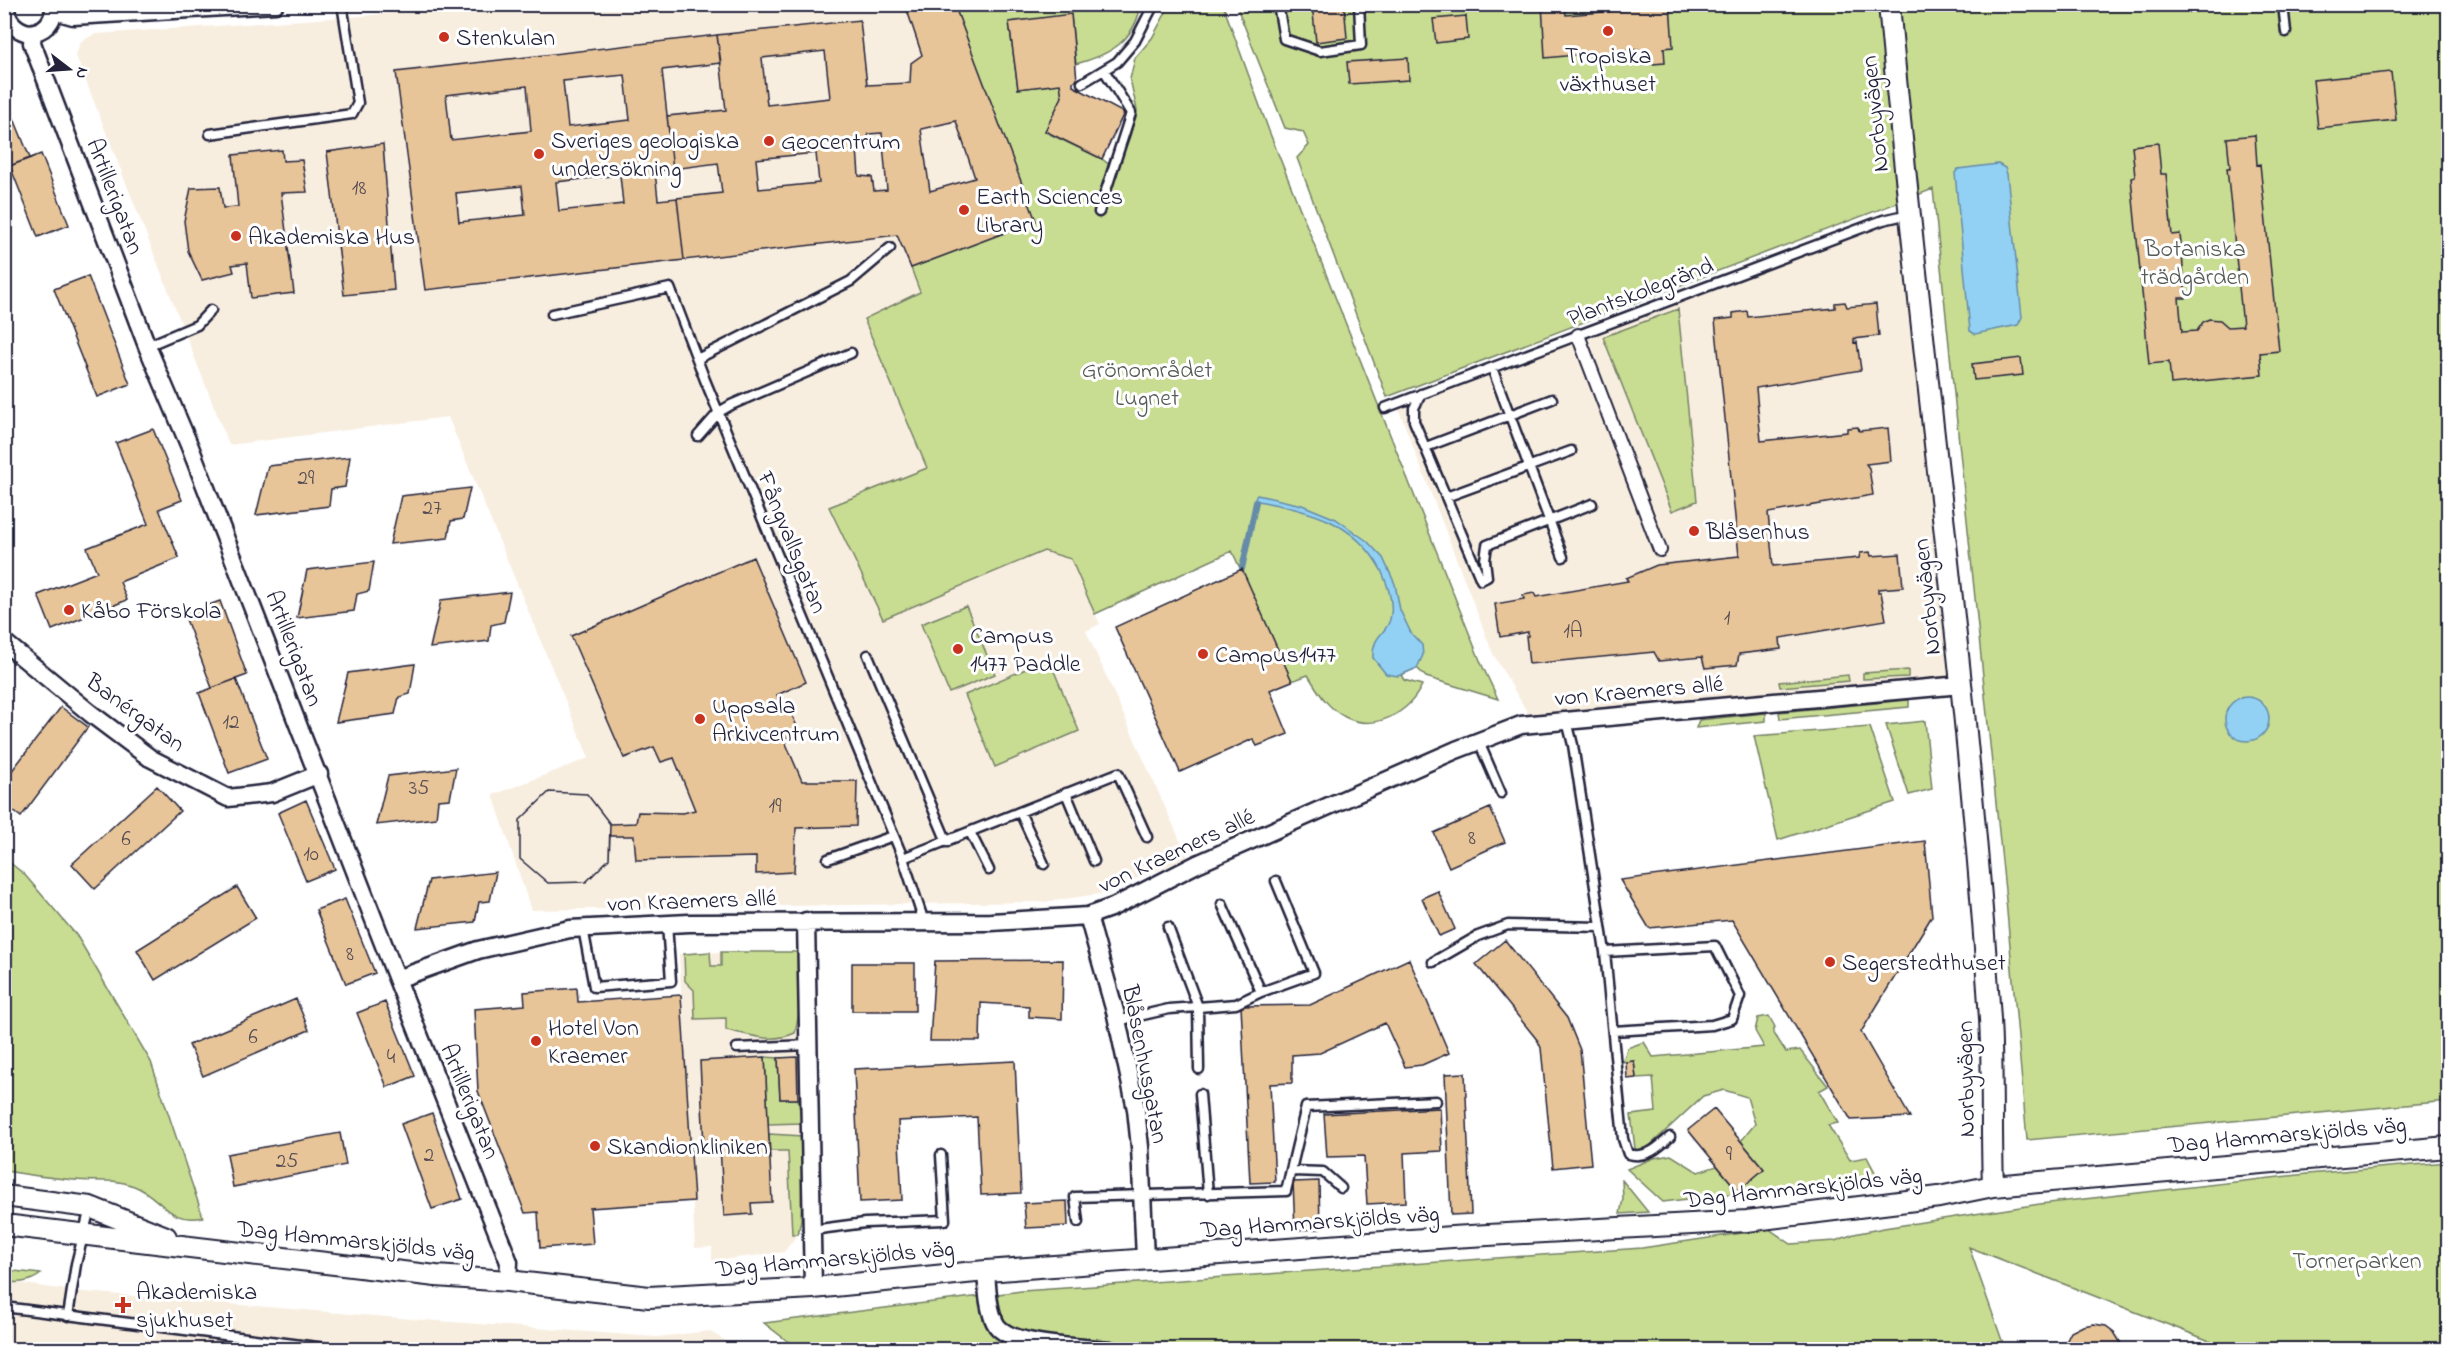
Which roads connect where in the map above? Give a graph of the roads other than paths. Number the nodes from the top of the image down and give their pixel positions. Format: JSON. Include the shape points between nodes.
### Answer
{"nodes":[{"id":1,"x":274,"y":4,"type":"edge"},
{"id":2,"x":342,"y":4,"type":"edge"},
{"id":3,"x":1154,"y":4,"type":"edge"},
{"id":4,"x":1278,"y":4,"type":"edge"},
{"id":5,"x":1359,"y":4,"type":"edge"},
{"id":6,"x":1889,"y":4,"type":"edge"},
{"id":7,"x":2283,"y":4,"type":"edge"},
{"id":8,"x":54,"y":8,"type":"edge"},
{"id":9,"x":6,"y":14,"type":"edge"},
{"id":10,"x":2286,"y":32,"type":"dead end"},
{"id":11,"x":33,"y":33,"type":"junction"},
{"id":12,"x":1104,"y":70,"type":"junction"},
{"id":13,"x":1082,"y":83,"type":"dead end"},
{"id":14,"x":210,"y":134,"type":"dead end"},
{"id":15,"x":1099,"y":212,"type":"dead end"},
{"id":16,"x":1909,"y":214,"type":"junction"},
{"id":17,"x":890,"y":248,"type":"dead end"},
{"id":18,"x":211,"y":310,"type":"dead end"},
{"id":19,"x":552,"y":315,"type":"dead end"},
{"id":20,"x":1578,"y":335,"type":"junction"},
{"id":21,"x":147,"y":346,"type":"junction"},
{"id":22,"x":851,"y":353,"type":"dead end"},
{"id":23,"x":697,"y":359,"type":"junction"},
{"id":24,"x":1492,"y":368,"type":"junction"},
{"id":25,"x":1421,"y":394,"type":"junction"},
{"id":26,"x":1552,"y":399,"type":"dead end"},
{"id":27,"x":1385,"y":408,"type":"dead end"},
{"id":28,"x":719,"y":412,"type":"junction"},
{"id":29,"x":1510,"y":415,"type":"junction"},
{"id":30,"x":698,"y":436,"type":"dead end"},
{"id":31,"x":1426,"y":447,"type":"junction"},
{"id":32,"x":1572,"y":451,"type":"dead end"},
{"id":33,"x":1529,"y":467,"type":"junction"},
{"id":34,"x":1446,"y":497,"type":"junction"},
{"id":35,"x":1592,"y":504,"type":"dead end"},
{"id":36,"x":1549,"y":521,"type":"junction"},
{"id":37,"x":1660,"y":550,"type":"dead end"},
{"id":38,"x":1563,"y":557,"type":"dead end"},
{"id":39,"x":4,"y":642,"type":"edge"},
{"id":40,"x":868,"y":655,"type":"dead end"},
{"id":41,"x":1961,"y":685,"type":"junction"},
{"id":42,"x":1567,"y":721,"type":"junction"},
{"id":43,"x":1479,"y":742,"type":"junction"},
{"id":44,"x":319,"y":774,"type":"junction"},
{"id":45,"x":1501,"y":792,"type":"dead end"},
{"id":46,"x":1066,"y":793,"type":"junction"},
{"id":47,"x":1020,"y":812,"type":"junction"},
{"id":48,"x":970,"y":832,"type":"junction"},
{"id":49,"x":893,"y":836,"type":"junction"},
{"id":50,"x":1147,"y":837,"type":"dead end"},
{"id":51,"x":947,"y":842,"type":"junction"},
{"id":52,"x":903,"y":858,"type":"junction"},
{"id":53,"x":828,"y":859,"type":"dead end"},
{"id":54,"x":1094,"y":861,"type":"dead end"},
{"id":55,"x":1044,"y":864,"type":"dead end"},
{"id":56,"x":989,"y":870,"type":"dead end"},
{"id":57,"x":1276,"y":881,"type":"dead end"},
{"id":58,"x":1222,"y":904,"type":"dead end"},
{"id":59,"x":1088,"y":916,"type":"junction"},
{"id":60,"x":806,"y":921,"type":"junction"},
{"id":61,"x":924,"y":922,"type":"junction"},
{"id":62,"x":667,"y":924,"type":"junction"},
{"id":63,"x":1168,"y":927,"type":"dead end"},
{"id":64,"x":1601,"y":927,"type":"junction"},
{"id":65,"x":583,"y":928,"type":"junction"},
{"id":66,"x":1605,"y":952,"type":"junction"},
{"id":67,"x":1433,"y":962,"type":"dead end"},
{"id":68,"x":397,"y":979,"type":"junction"},
{"id":69,"x":1261,"y":992,"type":"junction"},
{"id":70,"x":1198,"y":1006,"type":"junction"},
{"id":71,"x":1118,"y":1021,"type":"junction"},
{"id":72,"x":1613,"y":1031,"type":"junction"},
{"id":73,"x":808,"y":1045,"type":"junction"},
{"id":74,"x":737,"y":1048,"type":"dead end"},
{"id":75,"x":1199,"y":1069,"type":"dead end"},
{"id":76,"x":1200,"y":1094,"type":"dead end"},
{"id":77,"x":1436,"y":1101,"type":"dead end"},
{"id":78,"x":1670,"y":1137,"type":"dead end"},
{"id":79,"x":2448,"y":1147,"type":"edge"},
{"id":80,"x":940,"y":1155,"type":"dead end"},
{"id":81,"x":1292,"y":1171,"type":"junction"},
{"id":82,"x":1993,"y":1186,"type":"junction"},
{"id":83,"x":1341,"y":1188,"type":"dead end"},
{"id":84,"x":1208,"y":1194,"type":"junction"},
{"id":85,"x":4,"y":1196,"type":"edge"},
{"id":86,"x":1142,"y":1196,"type":"junction"},
{"id":87,"x":90,"y":1207,"type":"junction"},
{"id":88,"x":1078,"y":1222,"type":"dead end"},
{"id":89,"x":4,"y":1225,"type":"edge"},
{"id":90,"x":812,"y":1230,"type":"junction"},
{"id":91,"x":83,"y":1234,"type":"junction"},
{"id":92,"x":194,"y":1248,"type":"junction"},
{"id":93,"x":1145,"y":1259,"type":"junction"},
{"id":94,"x":986,"y":1271,"type":"junction"},
{"id":95,"x":508,"y":1281,"type":"junction"},
{"id":96,"x":813,"y":1288,"type":"junction"},
{"id":97,"x":4,"y":1307,"type":"edge"},
{"id":98,"x":68,"y":1316,"type":"junction"},
{"id":99,"x":341,"y":1350,"type":"edge"},
{"id":100,"x":1110,"y":1350,"type":"edge"}],
"edges":[{"from":1,"to":8,"type":"street","via":[[73,16]]},
{"from":2,"to":14,"type":"lane","via":[[358,103],[352,114]]},
{"from":3,"to":12,"type":"lane","via":[[1135,41],[1117,62]]},
{"from":4,"to":5,"type":"lane","via":[[1284,39],[1320,51],[1361,45]]},
{"from":6,"to":16,"type":"street","name":"Norbyvägen"},
{"from":7,"to":10,"type":"lane"},
{"from":8,"to":11,"type":"street","via":[[51,22]]},
{"from":9,"to":11,"type":"street","via":[[20,31]]},
{"from":11,"to":21,"type":"street","name":"Artillerigatan","via":[[33,43]]},
{"from":12,"to":13,"type":"lane"},
{"from":12,"to":15,"type":"lane","via":[[1131,113]]},
{"from":16,"to":20,"type":"lane","name":"Plantskolegränd","via":[[1883,220]]},
{"from":16,"to":41,"type":"street","name":"Norbyvägen"},
{"from":17,"to":23,"type":"lane","via":[[851,281]]},
{"from":18,"to":21,"type":"lane","via":[[197,325]]},
{"from":19,"to":23,"type":"lane","name":"Fångvallsgatan","via":[[670,288]]},
{"from":20,"to":24,"type":"lane","name":"Plantskolegränd"},
{"from":20,"to":37,"type":"street"},
{"from":21,"to":44,"type":"street","name":"Artillerigatan"},
{"from":22,"to":28,"type":"lane"},
{"from":23,"to":28,"type":"lane","name":"Fångvallsgatan"},
{"from":24,"to":25,"type":"lane","name":"Plantskolegränd"},
{"from":24,"to":29,"type":"lane"},
{"from":25,"to":27,"type":"lane","name":"Plantskolegränd"},
{"from":25,"to":31,"type":"lane","via":[[1414,408],[1414,421]]},
{"from":26,"to":29,"type":"lane"},
{"from":28,"to":30,"type":"lane"},
{"from":28,"to":49,"type":"lane","name":"Fångvallsgatan"},
{"from":29,"to":31,"type":"lane"},
{"from":29,"to":33,"type":"lane"},
{"from":31,"to":34,"type":"lane"},
{"from":32,"to":33,"type":"lane"},
{"from":33,"to":34,"type":"lane"},
{"from":33,"to":36,"type":"lane"},
{"from":34,"to":36,"type":"lane","via":[[1481,580],[1487,577],[1487,545]]},
{"from":35,"to":36,"type":"lane"},
{"from":36,"to":38,"type":"lane"},
{"from":39,"to":44,"type":"street","name":"Banérgatan","via":[[150,758],[228,798],[272,793]]},
{"from":40,"to":51,"type":"lane"},
{"from":41,"to":42,"type":"street","name":"von Kraemers allé"},
{"from":41,"to":82,"type":"street","name":"Norbyvägen","via":[[1990,1023]]},
{"from":42,"to":43,"type":"street","name":"von Kraemers allé","via":[[1521,725]]},
{"from":42,"to":64,"type":"lane"},
{"from":43,"to":45,"type":"lane"},
{"from":43,"to":59,"type":"street","name":"von Kraemers allé","via":[[1197,864]]},
{"from":44,"to":68,"type":"street","name":"Artillerigatan"},
{"from":46,"to":47,"type":"lane"},
{"from":46,"to":50,"type":"lane","via":[[1118,773]]},
{"from":46,"to":54,"type":"lane"},
{"from":47,"to":48,"type":"lane"},
{"from":47,"to":55,"type":"lane"},
{"from":48,"to":51,"type":"lane"},
{"from":48,"to":56,"type":"lane"},
{"from":49,"to":52,"type":"lane","name":"Fångvallsgatan"},
{"from":49,"to":53,"type":"lane"},
{"from":51,"to":52,"type":"lane"},
{"from":52,"to":61,"type":"lane","name":"Fångvallsgatan"},
{"from":57,"to":69,"type":"lane","via":[[1314,973]]},
{"from":58,"to":69,"type":"lane"},
{"from":59,"to":61,"type":"street","name":"von Kraemers allé"},
{"from":59,"to":71,"type":"street","name":"Blåsenhusgatan"},
{"from":60,"to":61,"type":"street","name":"von Kraemers allé"},
{"from":60,"to":62,"type":"street","name":"von Kraemers allé"},
{"from":60,"to":73,"type":"street"},
{"from":62,"to":65,"type":"street","name":"von Kraemers allé"},
{"from":62,"to":65,"type":"lane","via":[[671,981],[594,987]]},
{"from":63,"to":70,"type":"lane"},
{"from":64,"to":66,"type":"lane"},
{"from":64,"to":67,"type":"lane","via":[[1508,925],[1478,936]]},
{"from":65,"to":68,"type":"street","name":"von Kraemers allé","via":[[478,950]]},
{"from":66,"to":72,"type":"lane"},
{"from":66,"to":72,"type":"lane","via":[[1715,946],[1740,996],[1732,1019],[1712,1025]]},
{"from":68,"to":95,"type":"street","name":"Artillerigatan","via":[[509,1262]]},
{"from":69,"to":70,"type":"lane","via":[[1236,1004]]},
{"from":70,"to":71,"type":"lane"},
{"from":70,"to":75,"type":"lane"},
{"from":71,"to":86,"type":"street","name":"Blåsenhusgatan","via":[[1136,1109]]},
{"from":72,"to":78,"type":"lane","via":[[1623,1139],[1628,1154],[1649,1154]]},
{"from":73,"to":74,"type":"lane"},
{"from":73,"to":90,"type":"street"},
{"from":76,"to":84,"type":"lane"},
{"from":77,"to":81,"type":"lane","via":[[1306,1107]]},
{"from":79,"to":82,"type":"street","name":"Dag Hammarskjölds väg"},
{"from":80,"to":90,"type":"lane","via":[[945,1220],[865,1223]]},
{"from":81,"to":83,"type":"lane","via":[[1323,1172]]},
{"from":81,"to":84,"type":"lane","via":[[1286,1191]]},
{"from":82,"to":93,"type":"street","name":"Dag Hammarskjölds väg","via":[[1939,1197],[1747,1221]]},
{"from":84,"to":86,"type":"lane"},
{"from":85,"to":87,"type":"street","name":"Dag Hammarskjölds väg"},
{"from":86,"to":88,"type":"lane","via":[[1076,1197]]},
{"from":86,"to":93,"type":"street","name":"Blåsenhusgatan"},
{"from":87,"to":91,"type":"lane"},
{"from":87,"to":92,"type":"street","name":"Dag Hammarskjölds väg"},
{"from":89,"to":91,"type":"street","name":"Dag Hammarskjölds väg"},
{"from":90,"to":96,"type":"street"},
{"from":91,"to":92,"type":"street","name":"Dag Hammarskjölds väg"},
{"from":91,"to":98,"type":"lane"},
{"from":92,"to":95,"type":"street","name":"Dag Hammarskjölds väg"},
{"from":93,"to":94,"type":"street","name":"Dag Hammarskjölds väg"},
{"from":94,"to":96,"type":"street","name":"Dag Hammarskjölds väg"},
{"from":94,"to":100,"type":"street","via":[[993,1316],[1011,1336]]},
{"from":95,"to":96,"type":"street","name":"Dag Hammarskjölds väg","via":[[649,1297]]},
{"from":97,"to":98,"type":"lane"},
{"from":98,"to":99,"type":"lane"}]}
